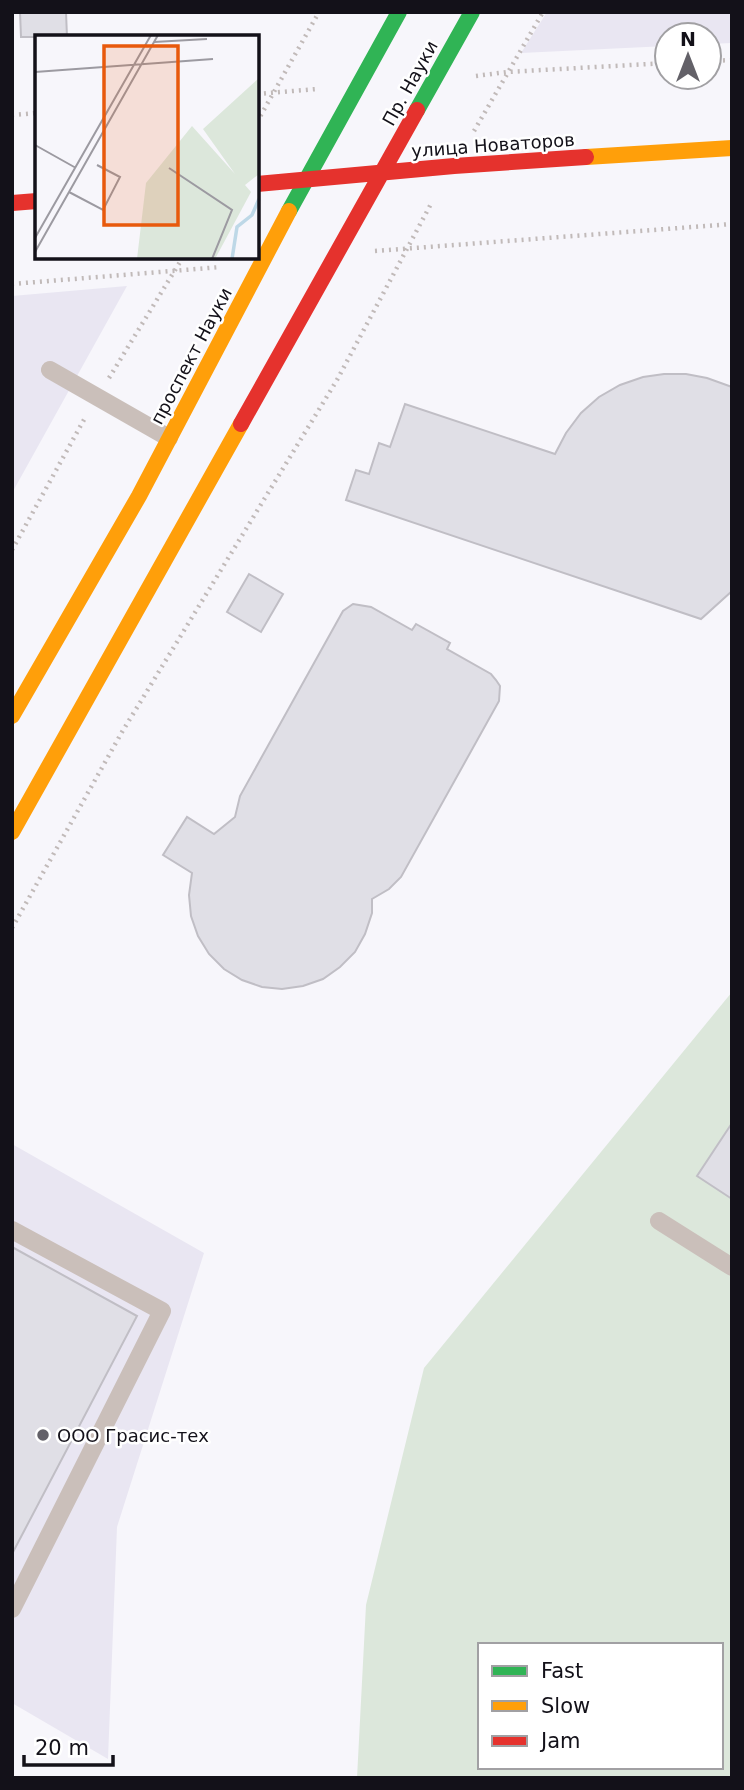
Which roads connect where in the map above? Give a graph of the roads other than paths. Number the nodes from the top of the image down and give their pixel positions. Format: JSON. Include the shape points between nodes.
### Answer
{"nodes":[{"id":1,"x":399,"y":12,"type":"edge"},
{"id":2,"x":472,"y":12,"type":"edge"},
{"id":3,"x":732,"y":148,"type":"edge"},
{"id":4,"x":383,"y":173,"type":"junction"},
{"id":5,"x":305,"y":180,"type":"junction"},
{"id":6,"x":259,"y":184,"type":"edge"},
{"id":7,"x":35,"y":201,"type":"edge"},
{"id":8,"x":12,"y":203,"type":"edge"},
{"id":9,"x":50,"y":370,"type":"dead end"},
{"id":10,"x":169,"y":438,"type":"junction"},
{"id":11,"x":12,"y":716,"type":"edge"},
{"id":12,"x":12,"y":832,"type":"edge"},
{"id":13,"x":659,"y":1221,"type":"dead end"},
{"id":14,"x":12,"y":1230,"type":"edge"},
{"id":15,"x":732,"y":1268,"type":"edge"},
{"id":16,"x":12,"y":1609,"type":"edge"}],
"edges":[{"from":1,"to":5,"type":"street","name":"проспект Науки"},
{"from":2,"to":4,"type":"street","name":"Пр. Науки"},
{"from":3,"to":4,"type":"street","name":"улица Новаторов"},
{"from":4,"to":5,"type":"street","name":"улица Новаторов"},
{"from":4,"to":12,"type":"street"},
{"from":5,"to":6,"type":"street","name":"улица Новаторов"},
{"from":5,"to":10,"type":"street","name":"проспект Науки"},
{"from":7,"to":8,"type":"street"},
{"from":9,"to":10,"type":"lane"},
{"from":10,"to":11,"type":"street","name":"проспект Науки"},
{"from":13,"to":15,"type":"lane"},
{"from":14,"to":16,"type":"lane","via":[[162,1311]]}]}
